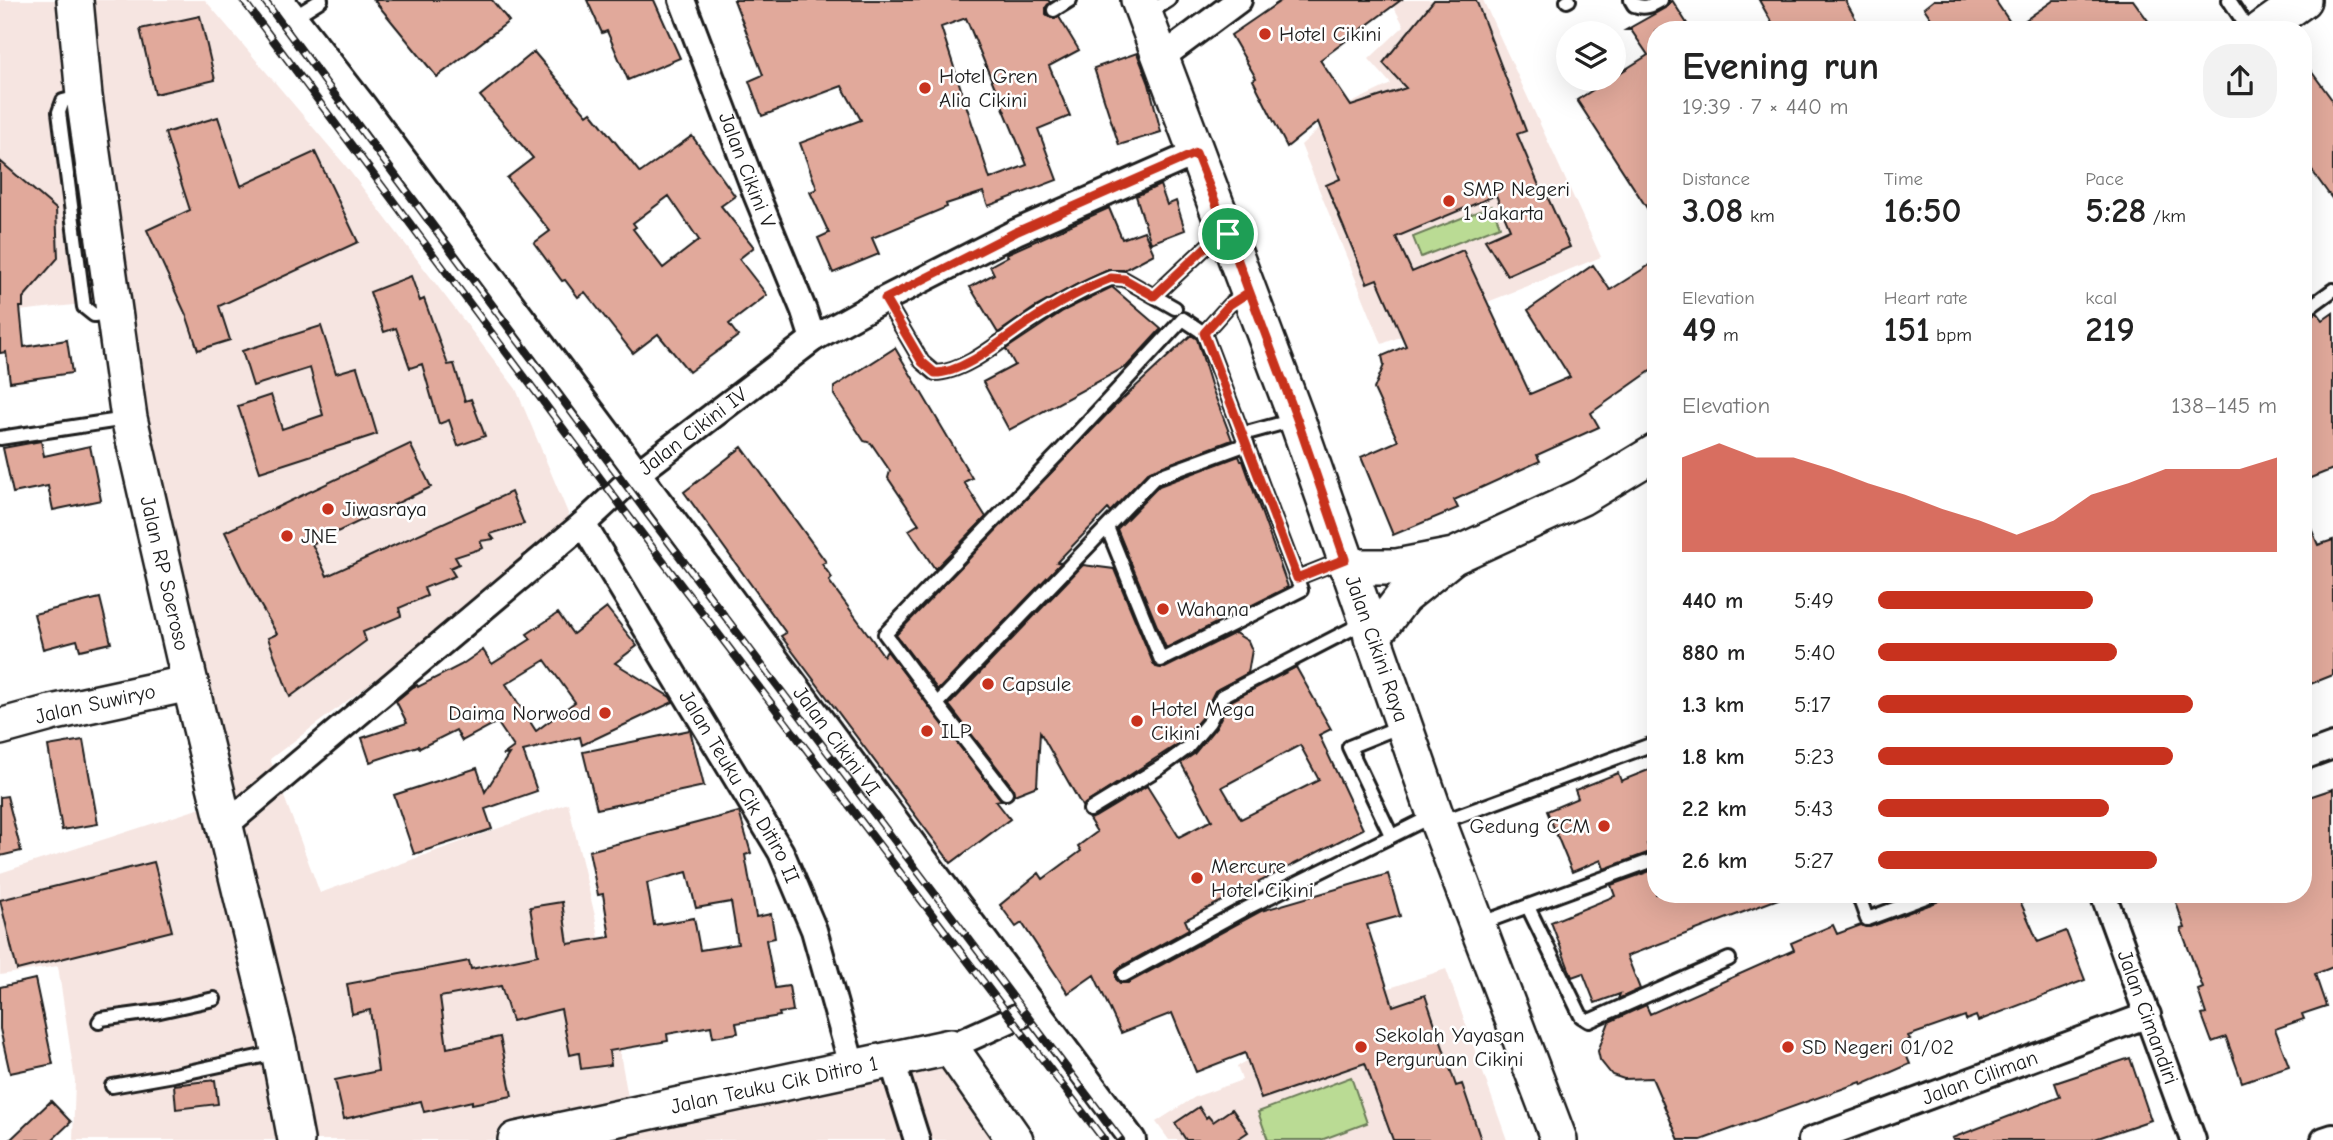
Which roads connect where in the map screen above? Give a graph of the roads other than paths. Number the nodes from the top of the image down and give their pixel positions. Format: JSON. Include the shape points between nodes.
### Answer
{"nodes":[{"id":1,"x":75,"y":0,"type":"edge"},
{"id":2,"x":321,"y":0,"type":"edge"},
{"id":3,"x":682,"y":0,"type":"edge"},
{"id":4,"x":1070,"y":0,"type":"edge"},
{"id":5,"x":1239,"y":0,"type":"edge"},
{"id":6,"x":1631,"y":0,"type":"edge"},
{"id":7,"x":1661,"y":0,"type":"edge"},
{"id":8,"x":2228,"y":0,"type":"edge"},
{"id":9,"x":1151,"y":5,"type":"edge"},
{"id":10,"x":287,"y":8,"type":"edge"},
{"id":11,"x":1054,"y":10,"type":"dead end"},
{"id":12,"x":2243,"y":21,"type":"edge"},
{"id":13,"x":1161,"y":58,"type":"junction"},
{"id":14,"x":1196,"y":153,"type":"junction"},
{"id":15,"x":1228,"y":234,"type":"junction"},
{"id":16,"x":2333,"y":290,"type":"edge"},
{"id":17,"x":1249,"y":292,"type":"junction"},
{"id":18,"x":1154,"y":296,"type":"junction"},
{"id":19,"x":885,"y":299,"type":"junction"},
{"id":20,"x":2312,"y":305,"type":"edge"},
{"id":21,"x":1175,"y":308,"type":"dead end"},
{"id":22,"x":1204,"y":333,"type":"junction"},
{"id":23,"x":813,"y":339,"type":"junction"},
{"id":24,"x":130,"y":418,"type":"junction"},
{"id":25,"x":1297,"y":419,"type":"junction"},
{"id":26,"x":0,"y":438,"type":"edge"},
{"id":27,"x":1245,"y":439,"type":"junction"},
{"id":28,"x":1647,"y":458,"type":"edge"},
{"id":29,"x":638,"y":473,"type":"junction"},
{"id":30,"x":583,"y":524,"type":"junction"},
{"id":31,"x":1107,"y":527,"type":"junction"},
{"id":32,"x":1454,"y":556,"type":"junction"},
{"id":33,"x":1346,"y":563,"type":"junction"},
{"id":34,"x":1297,"y":578,"type":"junction"},
{"id":35,"x":1369,"y":630,"type":"junction"},
{"id":36,"x":190,"y":683,"type":"junction"},
{"id":37,"x":937,"y":704,"type":"junction"},
{"id":38,"x":1404,"y":724,"type":"junction"},
{"id":39,"x":0,"y":727,"type":"edge"},
{"id":40,"x":1647,"y":746,"type":"edge"},
{"id":41,"x":2333,"y":746,"type":"edge"},
{"id":42,"x":2312,"y":754,"type":"edge"},
{"id":43,"x":1006,"y":793,"type":"dead end"},
{"id":44,"x":1090,"y":810,"type":"dead end"},
{"id":45,"x":1437,"y":818,"type":"junction"},
{"id":46,"x":226,"y":825,"type":"junction"},
{"id":47,"x":1391,"y":835,"type":"junction"},
{"id":48,"x":1647,"y":862,"type":"edge"},
{"id":49,"x":1861,"y":903,"type":"edge"},
{"id":50,"x":1910,"y":903,"type":"edge"},
{"id":51,"x":2106,"y":903,"type":"edge"},
{"id":52,"x":1528,"y":906,"type":"junction"},
{"id":53,"x":1477,"y":925,"type":"junction"},
{"id":54,"x":1729,"y":959,"type":"dead end"},
{"id":55,"x":1124,"y":975,"type":"dead end"},
{"id":56,"x":214,"y":999,"type":"dead end"},
{"id":57,"x":1034,"y":1009,"type":"junction"},
{"id":58,"x":2148,"y":1015,"type":"junction"},
{"id":59,"x":99,"y":1022,"type":"dead end"},
{"id":60,"x":950,"y":1047,"type":"junction"},
{"id":61,"x":279,"y":1052,"type":"junction"},
{"id":62,"x":892,"y":1061,"type":"junction"},
{"id":63,"x":853,"y":1069,"type":"junction"},
{"id":64,"x":112,"y":1086,"type":"dead end"},
{"id":65,"x":585,"y":1133,"type":"edge"},
{"id":66,"x":2333,"y":1137,"type":"edge"},
{"id":67,"x":296,"y":1140,"type":"edge"},
{"id":68,"x":516,"y":1140,"type":"edge"},
{"id":69,"x":917,"y":1140,"type":"edge"},
{"id":70,"x":1015,"y":1140,"type":"edge"},
{"id":71,"x":1133,"y":1140,"type":"edge"},
{"id":72,"x":1559,"y":1140,"type":"edge"},
{"id":73,"x":1811,"y":1140,"type":"edge"},
{"id":74,"x":2193,"y":1140,"type":"edge"},
{"id":75,"x":2324,"y":1140,"type":"edge"}],
"edges":[{"from":1,"to":24,"type":"main road","name":"Jalan RP Soeroso","via":[[84,96]]},
{"from":2,"to":10,"type":"lane"},
{"from":3,"to":23,"type":"street","name":"Jalan Cikini V"},
{"from":4,"to":11,"type":"lane"},
{"from":5,"to":13,"type":"street"},
{"from":6,"to":7,"type":"lane","via":[[1647,8]]},
{"from":8,"to":12,"type":"lane"},
{"from":9,"to":13,"type":"main road","name":"Jalan Cikini Raya"},
{"from":10,"to":29,"type":"street","name":"Jalan Cikini IV"},
{"from":13,"to":14,"type":"main road","name":"Jalan Cikini Raya"},
{"from":14,"to":15,"type":"main road","name":"Jalan Cikini Raya"},
{"from":14,"to":19,"type":"street","name":"Jalan Cikini IV","via":[[1016,232]]},
{"from":15,"to":17,"type":"main road","name":"Jalan Cikini Raya"},
{"from":15,"to":18,"type":"lane","via":[[1206,247]]},
{"from":16,"to":20,"type":"lane"},
{"from":17,"to":22,"type":"lane","via":[[1229,305]]},
{"from":17,"to":25,"type":"main road","name":"Jalan Cikini Raya"},
{"from":18,"to":19,"type":"lane","via":[[1124,279],[1111,278],[945,373],[935,373],[922,362]]},
{"from":18,"to":21,"type":"lane"},
{"from":19,"to":23,"type":"street","name":"Jalan Cikini IV"},
{"from":22,"to":27,"type":"lane"},
{"from":22,"to":37,"type":"lane","via":[[1183,319],[886,634]]},
{"from":23,"to":29,"type":"street","name":"Jalan Cikini IV"},
{"from":24,"to":26,"type":"lane"},
{"from":24,"to":36,"type":"main road","name":"Jalan RP Soeroso"},
{"from":25,"to":27,"type":"lane"},
{"from":25,"to":33,"type":"main road","name":"Jalan Cikini Raya"},
{"from":27,"to":31,"type":"lane","via":[[1154,478]]},
{"from":27,"to":34,"type":"lane"},
{"from":28,"to":32,"type":"main road","via":[[1583,497]]},
{"from":29,"to":30,"type":"street"},
{"from":29,"to":57,"type":"street","name":"Jalan Cikini VI"},
{"from":30,"to":46,"type":"street"},
{"from":30,"to":63,"type":"street","name":"Jalan Teuku Cik Ditiro II","via":[[781,852],[814,930]]},
{"from":31,"to":34,"type":"lane","via":[[1161,660],[1301,590]]},
{"from":31,"to":37,"type":"lane"},
{"from":32,"to":33,"type":"main road","via":[[1397,567]]},
{"from":32,"to":35,"type":"main road"},
{"from":33,"to":34,"type":"lane"},
{"from":33,"to":35,"type":"main road","name":"Jalan Cikini Raya"},
{"from":35,"to":38,"type":"main road","name":"Jalan Cikini Raya"},
{"from":35,"to":44,"type":"lane","via":[[1222,696],[1209,722],[1187,748]]},
{"from":36,"to":39,"type":"main road","name":"Jalan Suwiryo"},
{"from":36,"to":46,"type":"main road","name":"Jalan RP Soeroso"},
{"from":37,"to":43,"type":"lane"},
{"from":38,"to":45,"type":"main road","name":"Jalan Cikini Raya"},
{"from":38,"to":47,"type":"lane","via":[[1349,747]]},
{"from":40,"to":45,"type":"lane"},
{"from":41,"to":42,"type":"street"},
{"from":45,"to":47,"type":"lane"},
{"from":45,"to":53,"type":"main road","name":"Jalan Cikini Raya"},
{"from":46,"to":61,"type":"main road","name":"Jalan RP Soeroso"},
{"from":47,"to":55,"type":"lane"},
{"from":48,"to":52,"type":"lane"},
{"from":49,"to":50,"type":"lane","via":[[1867,919]]},
{"from":51,"to":58,"type":"street","name":"Jalan Cimandiri"},
{"from":52,"to":53,"type":"lane"},
{"from":52,"to":54,"type":"lane","via":[[1581,1016],[1590,1021]]},
{"from":53,"to":72,"type":"main road","name":"Jalan Cikini Raya"},
{"from":56,"to":59,"type":"lane"},
{"from":57,"to":60,"type":"street"},
{"from":57,"to":71,"type":"street","name":"Jalan Cikini VI"},
{"from":58,"to":73,"type":"street","name":"Jalan Ciliman"},
{"from":58,"to":74,"type":"street","name":"Jalan Cimandiri"},
{"from":60,"to":62,"type":"main road","name":"Jalan Teuku Cik Ditiro 1"},
{"from":60,"to":70,"type":"main road"},
{"from":61,"to":64,"type":"lane"},
{"from":61,"to":67,"type":"main road","name":"Jalan RP Soeroso"},
{"from":62,"to":63,"type":"main road","name":"Jalan Teuku Cik Ditiro 1"},
{"from":62,"to":69,"type":"street"},
{"from":63,"to":65,"type":"main road","name":"Jalan Teuku Cik Ditiro 1"},
{"from":65,"to":68,"type":"main road","name":"Jalan Teuku Cik Ditiro 1"},
{"from":66,"to":75,"type":"street"}]}
